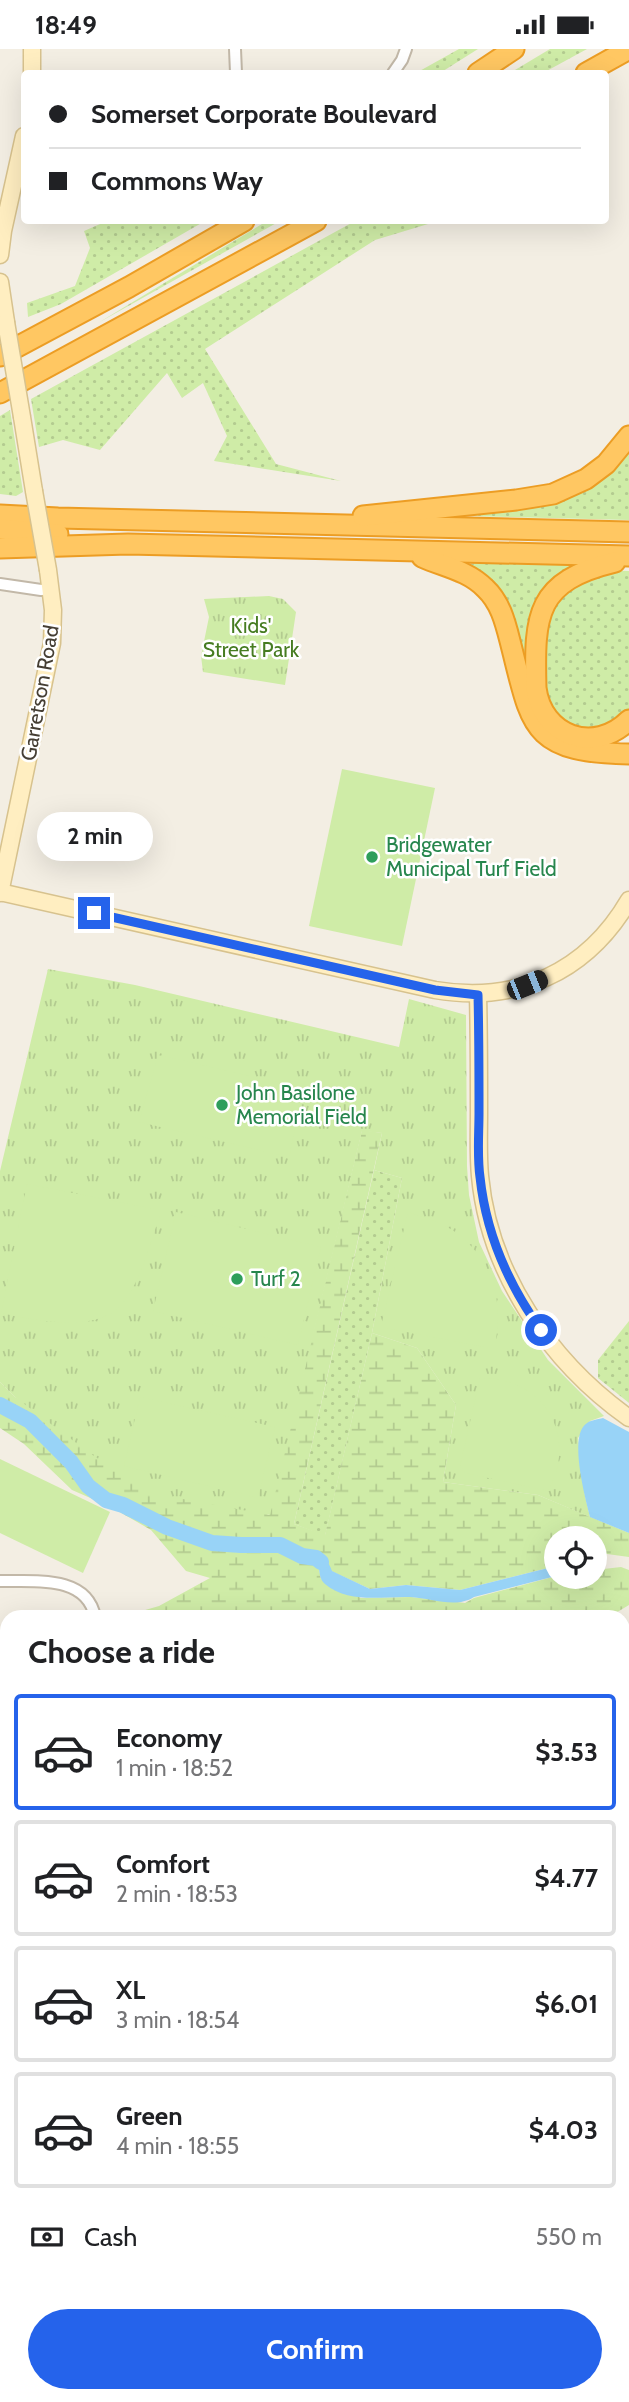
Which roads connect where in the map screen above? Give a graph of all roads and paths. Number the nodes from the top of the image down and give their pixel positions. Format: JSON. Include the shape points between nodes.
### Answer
{"nodes":[{"id":1,"x":32,"y":49,"type":"edge"},
{"id":2,"x":235,"y":49,"type":"edge"},
{"id":3,"x":406,"y":49,"type":"edge"},
{"id":4,"x":514,"y":49,"type":"edge"},
{"id":5,"x":629,"y":49,"type":"edge"},
{"id":6,"x":32,"y":70,"type":"edge"},
{"id":7,"x":236,"y":70,"type":"edge"},
{"id":8,"x":395,"y":70,"type":"edge"},
{"id":9,"x":482,"y":70,"type":"edge"},
{"id":10,"x":591,"y":70,"type":"edge"},
{"id":11,"x":21,"y":149,"type":"edge"},
{"id":12,"x":239,"y":224,"type":"edge"},
{"id":13,"x":310,"y":224,"type":"edge"},
{"id":14,"x":0,"y":255,"type":"edge"},
{"id":15,"x":0,"y":282,"type":"edge"},
{"id":16,"x":1,"y":299,"type":"edge"},
{"id":17,"x":0,"y":356,"type":"edge"},
{"id":18,"x":0,"y":393,"type":"edge"},
{"id":19,"x":629,"y":436,"type":"edge"},
{"id":20,"x":0,"y":515,"type":"edge"},
{"id":21,"x":285,"y":524,"type":"junction"},
{"id":22,"x":0,"y":529,"type":"edge"},
{"id":23,"x":629,"y":532,"type":"edge"},
{"id":24,"x":128,"y":544,"type":"junction"},
{"id":25,"x":0,"y":548,"type":"edge"},
{"id":26,"x":409,"y":551,"type":"junction"},
{"id":27,"x":629,"y":557,"type":"edge"},
{"id":28,"x":0,"y":584,"type":"edge"},
{"id":29,"x":51,"y":589,"type":"junction"},
{"id":30,"x":629,"y":720,"type":"edge"},
{"id":31,"x":600,"y":739,"type":"junction"},
{"id":32,"x":629,"y":740,"type":"edge"},
{"id":33,"x":629,"y":754,"type":"edge"},
{"id":34,"x":0,"y":893,"type":"edge"},
{"id":35,"x":629,"y":899,"type":"edge"},
{"id":36,"x":478,"y":995,"type":"junction"},
{"id":37,"x":629,"y":1418,"type":"edge"},
{"id":38,"x":0,"y":1581,"type":"edge"},
{"id":39,"x":92,"y":1610,"type":"edge"}],
"edges":[{"from":1,"to":6,"type":"street"},
{"from":2,"to":7,"type":"street"},
{"from":3,"to":8,"type":"street"},
{"from":4,"to":9,"type":"highway"},
{"from":5,"to":10,"type":"highway"},
{"from":11,"to":14,"type":"street"},
{"from":12,"to":17,"type":"highway"},
{"from":13,"to":18,"type":"highway"},
{"from":15,"to":16,"type":"street","name":"Garretson Road"},
{"from":16,"to":29,"type":"street","name":"Garretson Road","bridge":true},
{"from":19,"to":21,"type":"highway","via":[[606,464],[553,494]]},
{"from":20,"to":21,"type":"highway"},
{"from":21,"to":23,"type":"highway"},
{"from":22,"to":24,"type":"highway","via":[[119,537]]},
{"from":24,"to":25,"type":"highway"},
{"from":24,"to":26,"type":"highway"},
{"from":26,"to":27,"type":"highway"},
{"from":26,"to":33,"type":"highway","via":[[471,577],[495,600],[508,631],[526,705],[546,735],[572,749]]},
{"from":27,"to":31,"type":"highway","via":[[592,567],[563,582],[548,598],[538,620],[536,688],[540,707],[567,733]]},
{"from":28,"to":29,"type":"street"},
{"from":29,"to":34,"type":"street","name":"Garretson Road","via":[[52,643]]},
{"from":30,"to":31,"type":"highway"},
{"from":31,"to":32,"type":"highway"},
{"from":34,"to":36,"type":"street","via":[[422,987]]},
{"from":35,"to":36,"type":"street","via":[[594,946],[566,967],[527,985]]},
{"from":36,"to":37,"type":"street","via":[[480,1177],[497,1251],[515,1291],[555,1349]]},
{"from":38,"to":39,"type":"street","via":[[74,1587]]}]}
